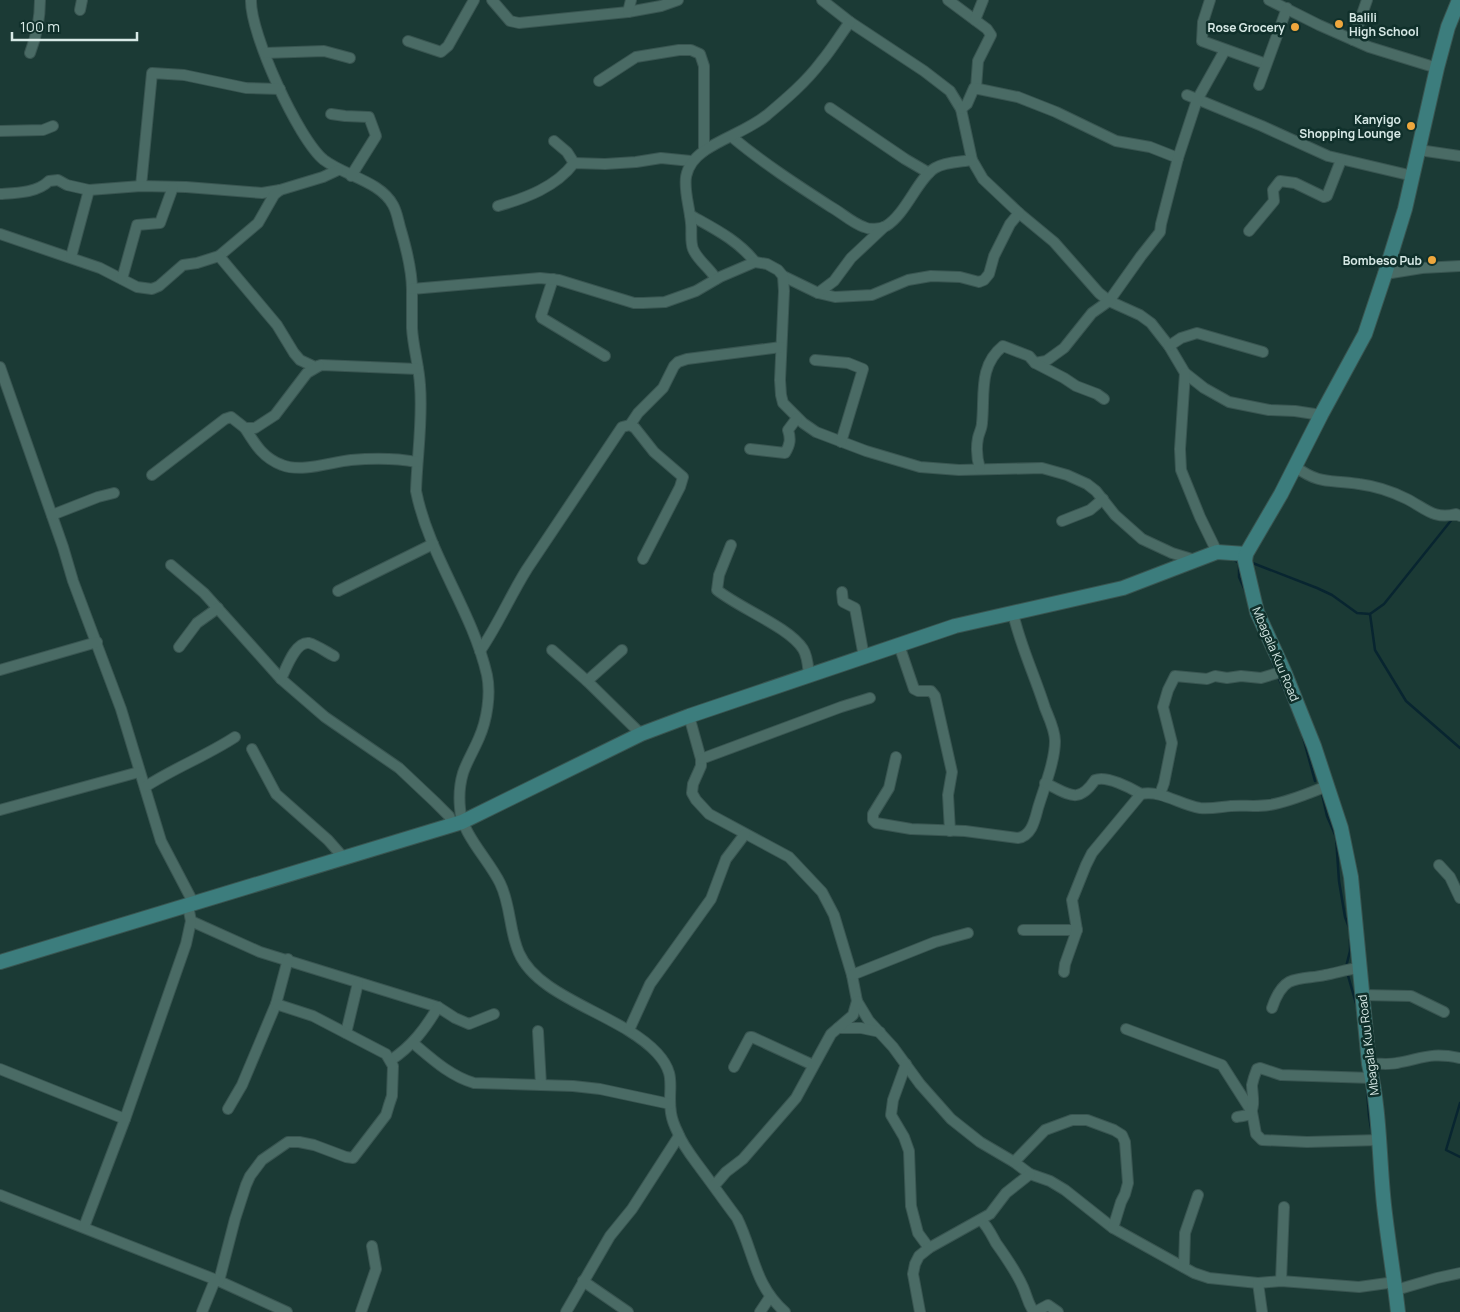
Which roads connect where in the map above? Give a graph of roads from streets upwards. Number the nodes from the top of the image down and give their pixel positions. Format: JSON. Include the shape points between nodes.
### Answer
{"nodes":[{"id":1,"x":40,"y":0,"type":"edge"},
{"id":2,"x":251,"y":0,"type":"edge"},
{"id":3,"x":474,"y":0,"type":"edge"},
{"id":4,"x":492,"y":0,"type":"edge"},
{"id":5,"x":631,"y":0,"type":"edge"},
{"id":6,"x":678,"y":0,"type":"edge"},
{"id":7,"x":822,"y":0,"type":"edge"},
{"id":8,"x":948,"y":0,"type":"edge"},
{"id":9,"x":983,"y":0,"type":"edge"},
{"id":10,"x":1210,"y":0,"type":"edge"},
{"id":11,"x":1270,"y":0,"type":"edge"},
{"id":12,"x":1367,"y":0,"type":"edge"},
{"id":13,"x":1459,"y":0,"type":"edge"},
{"id":14,"x":1287,"y":8,"type":"junction"},
{"id":15,"x":628,"y":12,"type":"junction"},
{"id":16,"x":975,"y":20,"type":"junction"},
{"id":17,"x":850,"y":22,"type":"junction"},
{"id":18,"x":1353,"y":40,"type":"junction"},
{"id":19,"x":408,"y":41,"type":"dead end"},
{"id":20,"x":1225,"y":50,"type":"junction"},
{"id":21,"x":30,"y":53,"type":"dead end"},
{"id":22,"x":265,"y":54,"type":"junction"},
{"id":23,"x":350,"y":58,"type":"dead end"},
{"id":24,"x":1266,"y":64,"type":"junction"},
{"id":25,"x":1437,"y":68,"type":"junction"},
{"id":26,"x":599,"y":81,"type":"dead end"},
{"id":27,"x":1259,"y":84,"type":"dead end"},
{"id":28,"x":976,"y":88,"type":"junction"},
{"id":29,"x":280,"y":89,"type":"junction"},
{"id":30,"x":1187,"y":95,"type":"dead end"},
{"id":31,"x":1197,"y":100,"type":"junction"},
{"id":32,"x":830,"y":108,"type":"dead end"},
{"id":33,"x":962,"y":109,"type":"junction"},
{"id":34,"x":331,"y":114,"type":"dead end"},
{"id":35,"x":53,"y":126,"type":"dead end"},
{"id":36,"x":0,"y":131,"type":"edge"},
{"id":37,"x":732,"y":137,"type":"junction"},
{"id":38,"x":554,"y":141,"type":"dead end"},
{"id":39,"x":1419,"y":150,"type":"junction"},
{"id":40,"x":704,"y":151,"type":"junction"},
{"id":41,"x":1460,"y":156,"type":"edge"},
{"id":42,"x":1178,"y":158,"type":"junction"},
{"id":43,"x":972,"y":160,"type":"junction"},
{"id":44,"x":1341,"y":160,"type":"junction"},
{"id":45,"x":692,"y":161,"type":"junction"},
{"id":46,"x":574,"y":162,"type":"junction"},
{"id":47,"x":338,"y":170,"type":"junction"},
{"id":48,"x":929,"y":172,"type":"junction"},
{"id":49,"x":351,"y":176,"type":"junction"},
{"id":50,"x":1413,"y":176,"type":"junction"},
{"id":51,"x":141,"y":186,"type":"junction"},
{"id":52,"x":173,"y":187,"type":"junction"},
{"id":53,"x":89,"y":190,"type":"junction"},
{"id":54,"x":280,"y":190,"type":"junction"},
{"id":55,"x":0,"y":194,"type":"edge"},
{"id":56,"x":498,"y":206,"type":"dead end"},
{"id":57,"x":1019,"y":213,"type":"junction"},
{"id":58,"x":690,"y":215,"type":"junction"},
{"id":59,"x":884,"y":227,"type":"junction"},
{"id":60,"x":1249,"y":231,"type":"dead end"},
{"id":61,"x":0,"y":234,"type":"edge"},
{"id":62,"x":219,"y":256,"type":"junction"},
{"id":63,"x":71,"y":257,"type":"junction"},
{"id":64,"x":755,"y":262,"type":"junction"},
{"id":65,"x":1460,"y":266,"type":"edge"},
{"id":66,"x":1386,"y":274,"type":"junction"},
{"id":67,"x":783,"y":276,"type":"junction"},
{"id":68,"x":122,"y":279,"type":"junction"},
{"id":69,"x":553,"y":279,"type":"junction"},
{"id":70,"x":716,"y":279,"type":"junction"},
{"id":71,"x":412,"y":289,"type":"junction"},
{"id":72,"x":818,"y":293,"type":"junction"},
{"id":73,"x":1109,"y":301,"type":"junction"},
{"id":74,"x":1169,"y":346,"type":"junction"},
{"id":75,"x":781,"y":347,"type":"junction"},
{"id":76,"x":1263,"y":352,"type":"dead end"},
{"id":77,"x":605,"y":356,"type":"dead end"},
{"id":78,"x":815,"y":360,"type":"dead end"},
{"id":79,"x":1035,"y":363,"type":"junction"},
{"id":80,"x":321,"y":365,"type":"junction"},
{"id":81,"x":0,"y":367,"type":"edge"},
{"id":82,"x":418,"y":369,"type":"junction"},
{"id":83,"x":1185,"y":373,"type":"junction"},
{"id":84,"x":3,"y":384,"type":"edge"},
{"id":85,"x":1104,"y":399,"type":"dead end"},
{"id":86,"x":1321,"y":415,"type":"junction"},
{"id":87,"x":797,"y":418,"type":"junction"},
{"id":88,"x":630,"y":425,"type":"junction"},
{"id":89,"x":245,"y":428,"type":"junction"},
{"id":90,"x":841,"y":442,"type":"junction"},
{"id":91,"x":750,"y":450,"type":"dead end"},
{"id":92,"x":417,"y":462,"type":"junction"},
{"id":93,"x":1294,"y":466,"type":"junction"},
{"id":94,"x":980,"y":469,"type":"junction"},
{"id":95,"x":152,"y":475,"type":"dead end"},
{"id":96,"x":114,"y":493,"type":"dead end"},
{"id":97,"x":1103,"y":499,"type":"junction"},
{"id":98,"x":52,"y":515,"type":"junction"},
{"id":99,"x":1460,"y":516,"type":"edge"},
{"id":100,"x":1062,"y":521,"type":"dead end"},
{"id":101,"x":433,"y":544,"type":"junction"},
{"id":102,"x":731,"y":545,"type":"dead end"},
{"id":103,"x":1217,"y":552,"type":"junction"},
{"id":104,"x":1246,"y":554,"type":"junction"},
{"id":105,"x":643,"y":559,"type":"dead end"},
{"id":106,"x":1195,"y":560,"type":"junction"},
{"id":107,"x":171,"y":565,"type":"dead end"},
{"id":108,"x":338,"y":591,"type":"dead end"},
{"id":109,"x":842,"y":592,"type":"dead end"},
{"id":110,"x":218,"y":608,"type":"junction"},
{"id":111,"x":1013,"y":613,"type":"junction"},
{"id":112,"x":97,"y":642,"type":"junction"},
{"id":113,"x":899,"y":645,"type":"junction"},
{"id":114,"x":179,"y":646,"type":"dead end"},
{"id":115,"x":552,"y":650,"type":"dead end"},
{"id":116,"x":622,"y":650,"type":"dead end"},
{"id":117,"x":480,"y":651,"type":"junction"},
{"id":118,"x":334,"y":656,"type":"dead end"},
{"id":119,"x":864,"y":657,"type":"junction"},
{"id":120,"x":0,"y":670,"type":"edge"},
{"id":121,"x":1284,"y":671,"type":"junction"},
{"id":122,"x":809,"y":676,"type":"junction"},
{"id":123,"x":281,"y":679,"type":"junction"},
{"id":124,"x":588,"y":681,"type":"junction"},
{"id":125,"x":870,"y":698,"type":"dead end"},
{"id":126,"x":689,"y":716,"type":"junction"},
{"id":127,"x":641,"y":734,"type":"junction"},
{"id":128,"x":235,"y":737,"type":"dead end"},
{"id":129,"x":252,"y":749,"type":"dead end"},
{"id":130,"x":896,"y":757,"type":"dead end"},
{"id":131,"x":701,"y":759,"type":"junction"},
{"id":132,"x":139,"y":772,"type":"junction"},
{"id":133,"x":1045,"y":783,"type":"junction"},
{"id":134,"x":1328,"y":786,"type":"junction"},
{"id":135,"x":145,"y":787,"type":"junction"},
{"id":136,"x":1141,"y":794,"type":"junction"},
{"id":137,"x":1160,"y":794,"type":"junction"},
{"id":138,"x":0,"y":810,"type":"edge"},
{"id":139,"x":458,"y":824,"type":"junction"},
{"id":140,"x":950,"y":831,"type":"junction"},
{"id":141,"x":745,"y":834,"type":"junction"},
{"id":142,"x":343,"y":857,"type":"junction"},
{"id":143,"x":1439,"y":866,"type":"dead end"},
{"id":144,"x":1460,"y":898,"type":"edge"},
{"id":145,"x":191,"y":905,"type":"junction"},
{"id":146,"x":191,"y":921,"type":"junction"},
{"id":147,"x":1022,"y":930,"type":"dead end"},
{"id":148,"x":1077,"y":930,"type":"junction"},
{"id":149,"x":968,"y":933,"type":"dead end"},
{"id":150,"x":288,"y":960,"type":"junction"},
{"id":151,"x":0,"y":962,"type":"edge"},
{"id":152,"x":1360,"y":968,"type":"junction"},
{"id":153,"x":1064,"y":972,"type":"dead end"},
{"id":154,"x":852,"y":975,"type":"junction"},
{"id":155,"x":358,"y":983,"type":"junction"},
{"id":156,"x":1362,"y":995,"type":"junction"},
{"id":157,"x":857,"y":1001,"type":"junction"},
{"id":158,"x":276,"y":1004,"type":"junction"},
{"id":159,"x":438,"y":1007,"type":"junction"},
{"id":160,"x":1272,"y":1008,"type":"dead end"},
{"id":161,"x":1444,"y":1012,"type":"dead end"},
{"id":162,"x":494,"y":1014,"type":"dead end"},
{"id":163,"x":837,"y":1028,"type":"junction"},
{"id":164,"x":629,"y":1030,"type":"junction"},
{"id":165,"x":1126,"y":1030,"type":"dead end"},
{"id":166,"x":538,"y":1032,"type":"dead end"},
{"id":167,"x":880,"y":1032,"type":"junction"},
{"id":168,"x":346,"y":1033,"type":"junction"},
{"id":169,"x":413,"y":1043,"type":"junction"},
{"id":170,"x":1460,"y":1058,"type":"edge"},
{"id":171,"x":391,"y":1060,"type":"junction"},
{"id":172,"x":906,"y":1064,"type":"junction"},
{"id":173,"x":1369,"y":1064,"type":"junction"},
{"id":174,"x":813,"y":1065,"type":"junction"},
{"id":175,"x":734,"y":1067,"type":"dead end"},
{"id":176,"x":0,"y":1069,"type":"edge"},
{"id":177,"x":1372,"y":1078,"type":"junction"},
{"id":178,"x":541,"y":1085,"type":"junction"},
{"id":179,"x":670,"y":1104,"type":"junction"},
{"id":180,"x":228,"y":1109,"type":"dead end"},
{"id":181,"x":1252,"y":1112,"type":"junction"},
{"id":182,"x":1237,"y":1117,"type":"dead end"},
{"id":183,"x":125,"y":1118,"type":"junction"},
{"id":184,"x":679,"y":1136,"type":"junction"},
{"id":185,"x":1379,"y":1140,"type":"junction"},
{"id":186,"x":1014,"y":1162,"type":"junction"},
{"id":187,"x":1030,"y":1174,"type":"junction"},
{"id":188,"x":714,"y":1186,"type":"junction"},
{"id":189,"x":0,"y":1195,"type":"edge"},
{"id":190,"x":1198,"y":1195,"type":"dead end"},
{"id":191,"x":1284,"y":1207,"type":"dead end"},
{"id":192,"x":981,"y":1220,"type":"junction"},
{"id":193,"x":84,"y":1227,"type":"junction"},
{"id":194,"x":1113,"y":1228,"type":"junction"},
{"id":195,"x":372,"y":1246,"type":"dead end"},
{"id":196,"x":929,"y":1248,"type":"junction"},
{"id":197,"x":1184,"y":1267,"type":"junction"},
{"id":198,"x":1460,"y":1273,"type":"edge"},
{"id":199,"x":216,"y":1281,"type":"junction"},
{"id":200,"x":584,"y":1281,"type":"junction"},
{"id":201,"x":1281,"y":1281,"type":"junction"},
{"id":202,"x":1258,"y":1283,"type":"junction"},
{"id":203,"x":1395,"y":1286,"type":"junction"},
{"id":204,"x":770,"y":1297,"type":"junction"},
{"id":205,"x":202,"y":1312,"type":"edge"},
{"id":206,"x":288,"y":1312,"type":"edge"},
{"id":207,"x":361,"y":1312,"type":"edge"},
{"id":208,"x":566,"y":1312,"type":"edge"},
{"id":209,"x":628,"y":1312,"type":"edge"},
{"id":210,"x":760,"y":1312,"type":"edge"},
{"id":211,"x":785,"y":1312,"type":"edge"},
{"id":212,"x":920,"y":1312,"type":"edge"},
{"id":213,"x":1034,"y":1312,"type":"edge"},
{"id":214,"x":1058,"y":1312,"type":"edge"},
{"id":215,"x":1262,"y":1312,"type":"edge"},
{"id":216,"x":1398,"y":1312,"type":"edge"}],
"edges":[{"from":1,"to":21,"type":"street","via":[[40,19]]},
{"from":2,"to":22,"type":"street"},
{"from":3,"to":19,"type":"street","via":[[448,46],[441,52]]},
{"from":4,"to":15,"type":"street","via":[[515,23]]},
{"from":5,"to":15,"type":"street"},
{"from":6,"to":15,"type":"street"},
{"from":7,"to":17,"type":"street"},
{"from":8,"to":16,"type":"street"},
{"from":9,"to":16,"type":"street"},
{"from":10,"to":20,"type":"street","via":[[1201,38]]},
{"from":11,"to":14,"type":"street"},
{"from":12,"to":18,"type":"street"},
{"from":13,"to":25,"type":"street"},
{"from":14,"to":18,"type":"street"},
{"from":14,"to":24,"type":"street"},
{"from":16,"to":28,"type":"street","via":[[991,36],[978,61]]},
{"from":17,"to":33,"type":"street","via":[[945,86]]},
{"from":17,"to":37,"type":"street","via":[[801,85],[766,116]]},
{"from":18,"to":25,"type":"street"},
{"from":20,"to":24,"type":"street"},
{"from":20,"to":31,"type":"street"},
{"from":22,"to":23,"type":"street","via":[[324,51]]},
{"from":22,"to":29,"type":"street"},
{"from":24,"to":27,"type":"street"},
{"from":25,"to":39,"type":"street"},
{"from":26,"to":40,"type":"street","via":[[636,57],[679,50],[700,54],[704,66]]},
{"from":28,"to":33,"type":"street"},
{"from":28,"to":42,"type":"street","via":[[1018,97],[1116,141],[1150,147]]},
{"from":29,"to":47,"type":"street","via":[[313,148]]},
{"from":29,"to":51,"type":"street","via":[[246,88],[184,75],[152,73]]},
{"from":30,"to":31,"type":"street"},
{"from":31,"to":42,"type":"street"},
{"from":31,"to":44,"type":"street"},
{"from":32,"to":48,"type":"street"},
{"from":33,"to":43,"type":"street"},
{"from":34,"to":49,"type":"street","via":[[365,116],[372,120],[376,136]]},
{"from":35,"to":36,"type":"street","via":[[43,130]]},
{"from":37,"to":40,"type":"street","via":[[718,141]]},
{"from":37,"to":59,"type":"street","via":[[862,227]]},
{"from":38,"to":46,"type":"street"},
{"from":39,"to":41,"type":"street"},
{"from":39,"to":50,"type":"street"},
{"from":40,"to":45,"type":"street"},
{"from":42,"to":73,"type":"street","via":[[1160,232]]},
{"from":43,"to":48,"type":"street","via":[[937,167]]},
{"from":43,"to":57,"type":"street","via":[[983,179]]},
{"from":44,"to":50,"type":"street"},
{"from":44,"to":60,"type":"street","via":[[1328,195],[1280,181],[1273,190],[1274,201]]},
{"from":45,"to":46,"type":"street","via":[[662,158],[605,164]]},
{"from":45,"to":58,"type":"street","via":[[685,183]]},
{"from":46,"to":56,"type":"street","via":[[570,169],[547,186],[521,200]]},
{"from":47,"to":49,"type":"street"},
{"from":47,"to":54,"type":"street"},
{"from":48,"to":59,"type":"street","via":[[904,207]]},
{"from":49,"to":71,"type":"street","via":[[370,184],[394,206]]},
{"from":50,"to":66,"type":"street"},
{"from":51,"to":52,"type":"street"},
{"from":51,"to":53,"type":"street"},
{"from":52,"to":54,"type":"street","via":[[262,193]]},
{"from":52,"to":68,"type":"street","via":[[160,223],[137,225]]},
{"from":53,"to":55,"type":"street","via":[[58,180],[26,192]]},
{"from":53,"to":63,"type":"street"},
{"from":54,"to":62,"type":"street","via":[[252,230]]},
{"from":57,"to":72,"type":"street","via":[[994,256],[989,274],[979,282],[960,276],[914,278],[863,297]]},
{"from":57,"to":73,"type":"street","via":[[1054,242]]},
{"from":58,"to":64,"type":"street","via":[[733,240]]},
{"from":58,"to":70,"type":"street","via":[[693,248]]},
{"from":59,"to":72,"type":"street","via":[[851,258],[834,281]]},
{"from":61,"to":63,"type":"street"},
{"from":62,"to":68,"type":"street","via":[[183,265],[152,289],[137,287]]},
{"from":62,"to":80,"type":"street","via":[[277,324],[300,360],[315,367]]},
{"from":63,"to":68,"type":"street"},
{"from":64,"to":67,"type":"street","via":[[767,264]]},
{"from":64,"to":70,"type":"street"},
{"from":65,"to":66,"type":"street"},
{"from":66,"to":86,"type":"street","via":[[1364,334]]},
{"from":67,"to":72,"type":"street"},
{"from":67,"to":75,"type":"street"},
{"from":69,"to":70,"type":"street","via":[[643,303],[665,302],[696,291]]},
{"from":69,"to":71,"type":"street","via":[[525,278]]},
{"from":69,"to":77,"type":"street","via":[[542,318]]},
{"from":71,"to":82,"type":"street","via":[[412,331]]},
{"from":73,"to":74,"type":"street","via":[[1151,323]]},
{"from":73,"to":79,"type":"street","via":[[1092,313],[1064,348],[1046,361]]},
{"from":74,"to":76,"type":"street","via":[[1197,333]]},
{"from":74,"to":83,"type":"street"},
{"from":75,"to":87,"type":"street","via":[[783,404]]},
{"from":75,"to":88,"type":"street","via":[[678,362],[663,388]]},
{"from":78,"to":90,"type":"street","via":[[848,363],[863,370]]},
{"from":79,"to":85,"type":"street"},
{"from":79,"to":94,"type":"street","via":[[1029,356],[1003,346],[987,367],[978,441]]},
{"from":80,"to":82,"type":"street"},
{"from":80,"to":89,"type":"street","via":[[307,373],[275,414],[254,428]]},
{"from":81,"to":84,"type":"street"},
{"from":82,"to":92,"type":"street","via":[[421,400]]},
{"from":83,"to":86,"type":"street","via":[[1229,402]]},
{"from":83,"to":103,"type":"street","via":[[1181,470]]},
{"from":84,"to":98,"type":"street"},
{"from":86,"to":93,"type":"street"},
{"from":87,"to":90,"type":"street","via":[[816,432]]},
{"from":87,"to":91,"type":"street","via":[[788,430],[791,438],[784,454]]},
{"from":88,"to":105,"type":"street","via":[[683,477]]},
{"from":88,"to":117,"type":"street","via":[[622,427],[513,590],[494,631]]},
{"from":89,"to":92,"type":"street","via":[[258,449],[284,466],[315,466],[357,460]]},
{"from":89,"to":95,"type":"street","via":[[231,417],[225,418]]},
{"from":90,"to":94,"type":"street","via":[[920,466]]},
{"from":92,"to":101,"type":"street","via":[[418,504]]},
{"from":93,"to":99,"type":"street","via":[[1316,479],[1368,485],[1406,499],[1436,515]]},
{"from":93,"to":104,"type":"street"},
{"from":94,"to":97,"type":"street","via":[[1049,469],[1087,484]]},
{"from":96,"to":98,"type":"street"},
{"from":97,"to":100,"type":"street","via":[[1090,510]]},
{"from":97,"to":106,"type":"street","via":[[1115,515],[1142,539]]},
{"from":98,"to":112,"type":"street"},
{"from":101,"to":108,"type":"street"},
{"from":101,"to":117,"type":"street"},
{"from":102,"to":122,"type":"street","via":[[719,575],[717,590],[799,644],[806,656]]},
{"from":103,"to":104,"type":"street"},
{"from":103,"to":106,"type":"street"},
{"from":104,"to":121,"type":"street","name":"Mbagala Kuu Road","via":[[1253,602]]},
{"from":106,"to":111,"type":"street","via":[[1123,588]]},
{"from":107,"to":110,"type":"street"},
{"from":109,"to":119,"type":"street","via":[[843,602],[855,608]]},
{"from":110,"to":114,"type":"street","via":[[197,623]]},
{"from":110,"to":123,"type":"street"},
{"from":111,"to":113,"type":"street","via":[[955,626]]},
{"from":111,"to":133,"type":"street","via":[[1055,739]]},
{"from":112,"to":120,"type":"street"},
{"from":112,"to":132,"type":"street"},
{"from":113,"to":119,"type":"street"},
{"from":113,"to":140,"type":"street","via":[[914,689],[931,691],[935,696],[952,772],[948,794]]},
{"from":115,"to":124,"type":"street"},
{"from":116,"to":124,"type":"street"},
{"from":117,"to":139,"type":"street","via":[[487,677],[488,699],[481,736],[463,774]]},
{"from":118,"to":123,"type":"street","via":[[311,643],[300,644]]},
{"from":119,"to":122,"type":"street"},
{"from":121,"to":134,"type":"street","name":"Mbagala Kuu Road"},
{"from":121,"to":137,"type":"street","via":[[1261,678],[1175,676],[1164,707],[1172,743]]},
{"from":122,"to":126,"type":"street"},
{"from":123,"to":139,"type":"street","via":[[325,717],[399,768]]},
{"from":124,"to":127,"type":"street"},
{"from":125,"to":131,"type":"street"},
{"from":126,"to":127,"type":"street"},
{"from":126,"to":131,"type":"street"},
{"from":127,"to":139,"type":"street"},
{"from":128,"to":135,"type":"street"},
{"from":129,"to":142,"type":"street","via":[[276,794]]},
{"from":130,"to":140,"type":"street","via":[[889,788],[872,820],[876,824],[911,829]]},
{"from":131,"to":141,"type":"street","via":[[693,784],[692,793],[696,800],[709,814]]},
{"from":132,"to":135,"type":"street"},
{"from":132,"to":138,"type":"street"},
{"from":133,"to":136,"type":"street","via":[[1067,794],[1080,796],[1095,780],[1102,778]]},
{"from":133,"to":140,"type":"street","via":[[1035,821],[1023,837]]},
{"from":134,"to":137,"type":"street","via":[[1268,806],[1200,808]]},
{"from":134,"to":152,"type":"street","name":"Mbagala Kuu Road","via":[[1351,876]]},
{"from":135,"to":145,"type":"street","via":[[161,841]]},
{"from":136,"to":137,"type":"street"},
{"from":136,"to":148,"type":"street","via":[[1086,864],[1072,900]]},
{"from":139,"to":142,"type":"street"},
{"from":139,"to":164,"type":"street","via":[[499,882],[524,962],[553,989]]},
{"from":141,"to":154,"type":"street","via":[[789,857],[822,892],[834,915]]},
{"from":141,"to":164,"type":"street","via":[[726,859],[711,899],[650,984]]},
{"from":142,"to":145,"type":"street"},
{"from":143,"to":144,"type":"street","via":[[1450,877]]},
{"from":145,"to":146,"type":"street"},
{"from":145,"to":151,"type":"street"},
{"from":146,"to":150,"type":"street","via":[[260,952]]},
{"from":146,"to":183,"type":"street","via":[[186,944]]},
{"from":147,"to":148,"type":"street"},
{"from":148,"to":153,"type":"street"},
{"from":149,"to":154,"type":"street","via":[[917,948]]},
{"from":150,"to":155,"type":"street"},
{"from":150,"to":158,"type":"street"},
{"from":152,"to":156,"type":"street","name":"Mbagala Kuu Road"},
{"from":152,"to":160,"type":"street","via":[[1289,982]]},
{"from":154,"to":157,"type":"street"},
{"from":155,"to":159,"type":"street"},
{"from":155,"to":168,"type":"street"},
{"from":156,"to":161,"type":"street","via":[[1412,996]]},
{"from":156,"to":173,"type":"street","name":"Mbagala Kuu Road"},
{"from":157,"to":163,"type":"street","via":[[852,1015]]},
{"from":157,"to":167,"type":"street"},
{"from":158,"to":168,"type":"street","via":[[313,1016]]},
{"from":158,"to":180,"type":"street","via":[[242,1085]]},
{"from":159,"to":162,"type":"street","via":[[469,1024]]},
{"from":159,"to":169,"type":"street"},
{"from":163,"to":167,"type":"street"},
{"from":163,"to":174,"type":"street","via":[[830,1034]]},
{"from":164,"to":179,"type":"street","via":[[656,1052],[667,1066],[671,1082]]},
{"from":165,"to":181,"type":"street","via":[[1222,1065]]},
{"from":166,"to":178,"type":"street"},
{"from":167,"to":172,"type":"street"},
{"from":168,"to":171,"type":"street","via":[[386,1054]]},
{"from":169,"to":171,"type":"street"},
{"from":169,"to":178,"type":"street","via":[[462,1079],[487,1084]]},
{"from":170,"to":173,"type":"street","via":[[1443,1054],[1396,1063]]},
{"from":171,"to":199,"type":"street","via":[[390,1105],[353,1158],[314,1145],[288,1142],[262,1160],[250,1176]]},
{"from":172,"to":186,"type":"street","via":[[952,1119],[980,1142]]},
{"from":172,"to":196,"type":"street","via":[[891,1115],[907,1143],[911,1206],[918,1233]]},
{"from":173,"to":177,"type":"street","name":"Mbagala Kuu Road"},
{"from":174,"to":175,"type":"street","via":[[752,1036]]},
{"from":174,"to":188,"type":"street","via":[[796,1098],[743,1159]]},
{"from":176,"to":183,"type":"street"},
{"from":177,"to":181,"type":"street","via":[[1281,1075],[1260,1068],[1252,1086]]},
{"from":177,"to":185,"type":"street","name":"Mbagala Kuu Road"},
{"from":178,"to":179,"type":"street","via":[[600,1089]]},
{"from":179,"to":184,"type":"street"},
{"from":181,"to":182,"type":"street"},
{"from":181,"to":185,"type":"street","via":[[1256,1134],[1262,1140]]},
{"from":183,"to":193,"type":"street"},
{"from":184,"to":188,"type":"street"},
{"from":184,"to":200,"type":"street","via":[[632,1210],[610,1236]]},
{"from":185,"to":203,"type":"street","name":"Mbagala Kuu Road"},
{"from":186,"to":187,"type":"street"},
{"from":186,"to":194,"type":"street","via":[[1045,1130],[1072,1120],[1087,1120],[1122,1135],[1128,1183]]},
{"from":187,"to":192,"type":"street","via":[[1006,1193],[990,1214]]},
{"from":187,"to":194,"type":"street","via":[[1065,1190]]},
{"from":188,"to":204,"type":"street","via":[[737,1218],[758,1276]]},
{"from":189,"to":193,"type":"street"},
{"from":190,"to":197,"type":"street","via":[[1185,1233]]},
{"from":191,"to":201,"type":"street"},
{"from":192,"to":196,"type":"street"},
{"from":192,"to":213,"type":"street","via":[[1010,1263]]},
{"from":193,"to":199,"type":"street"},
{"from":194,"to":197,"type":"street"},
{"from":195,"to":207,"type":"street","via":[[376,1269]]},
{"from":196,"to":212,"type":"street","via":[[919,1256],[914,1267],[913,1279]]},
{"from":197,"to":202,"type":"street","via":[[1209,1278]]},
{"from":198,"to":203,"type":"street"},
{"from":199,"to":205,"type":"street"},
{"from":199,"to":206,"type":"street"},
{"from":200,"to":208,"type":"street"},
{"from":200,"to":209,"type":"street"},
{"from":201,"to":202,"type":"street"},
{"from":201,"to":203,"type":"street","via":[[1359,1287]]},
{"from":202,"to":215,"type":"street"},
{"from":203,"to":216,"type":"street","name":"Mbagala Kuu Road"},
{"from":204,"to":210,"type":"street"},
{"from":204,"to":211,"type":"street"},
{"from":213,"to":214,"type":"street","via":[[1048,1305]]}]}
